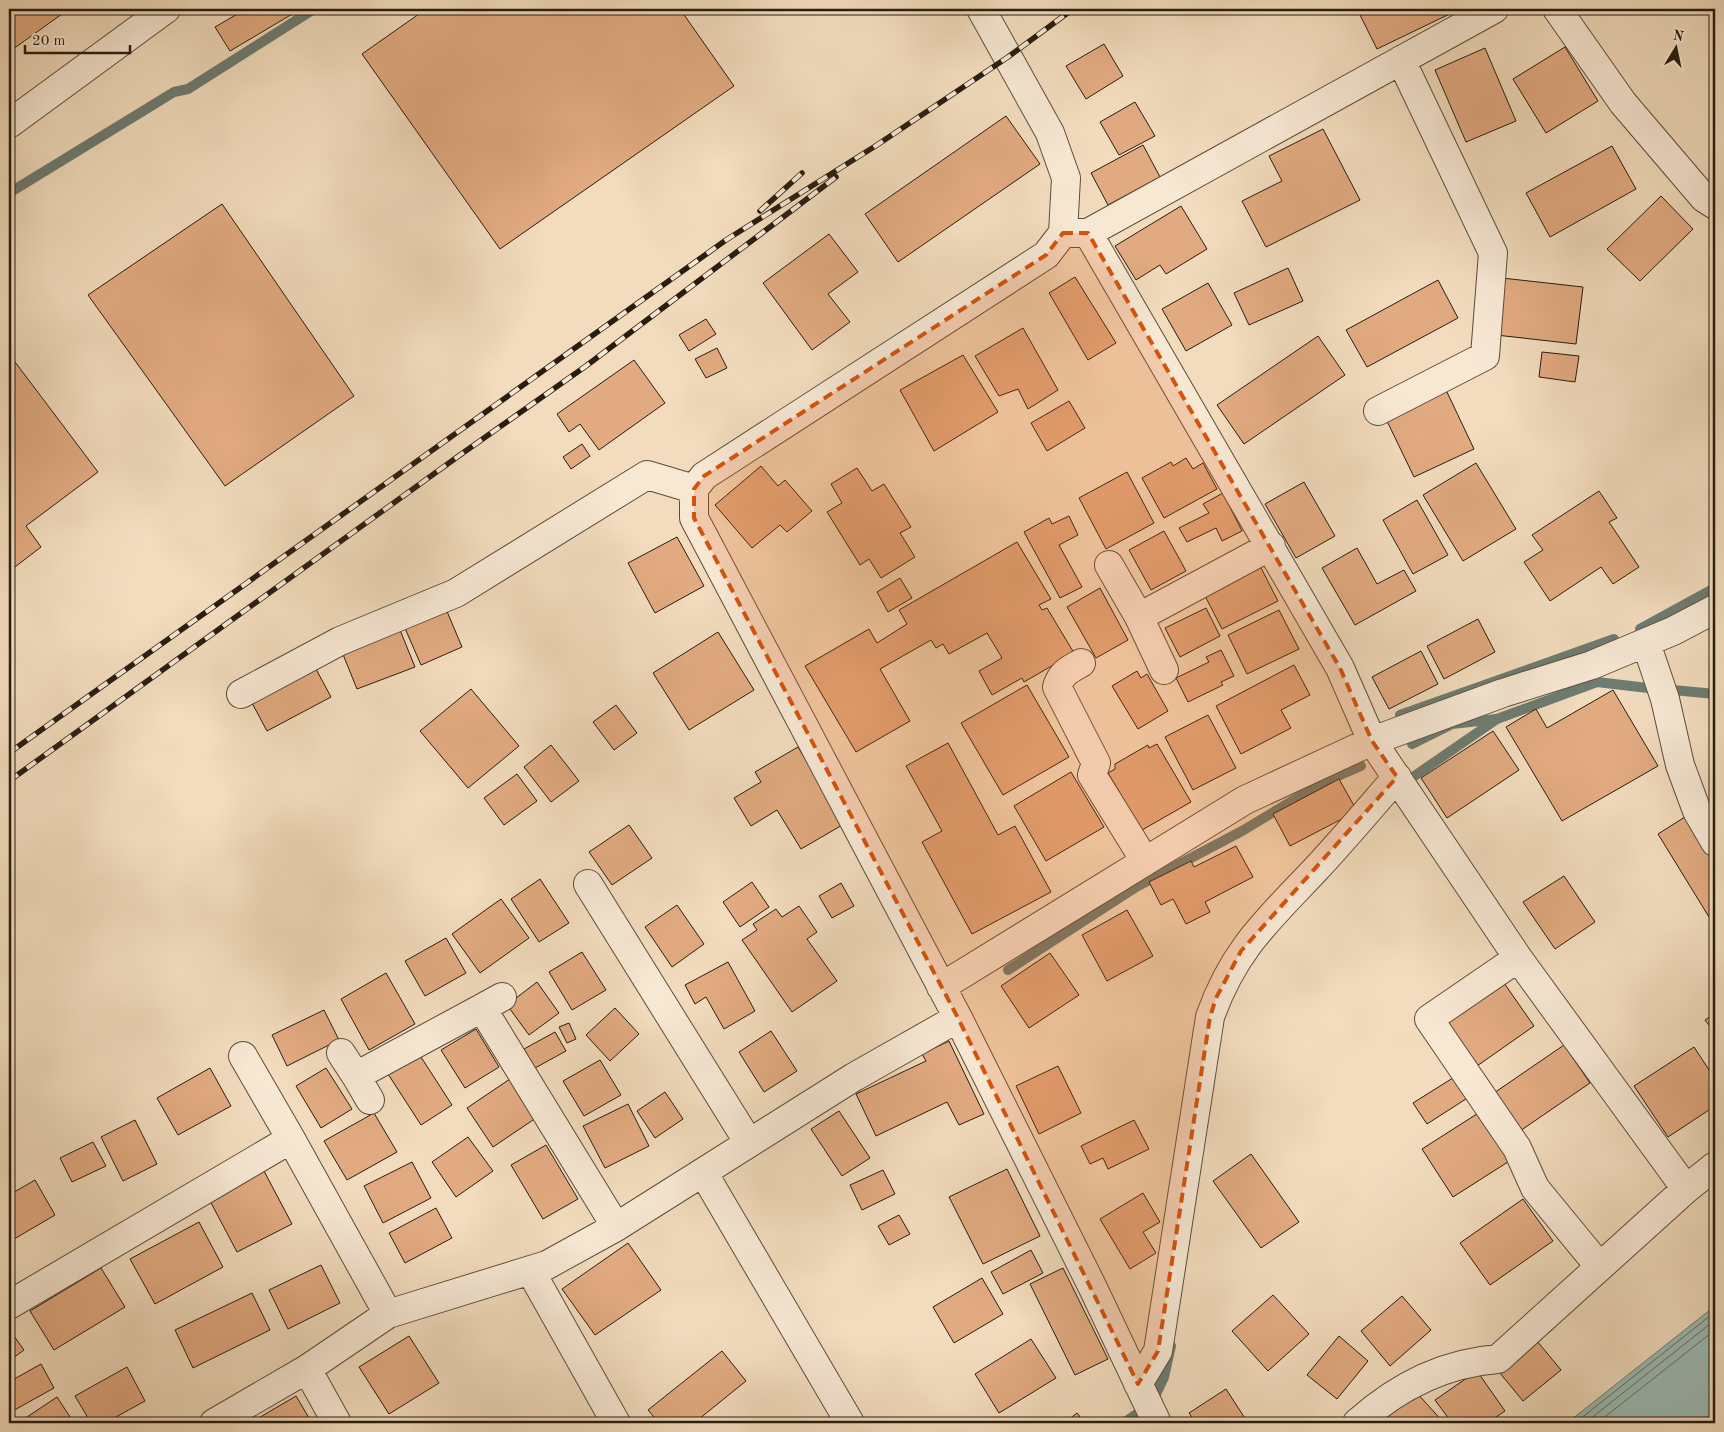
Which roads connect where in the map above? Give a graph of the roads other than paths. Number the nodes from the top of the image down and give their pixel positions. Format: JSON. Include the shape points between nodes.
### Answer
{"nodes":[{"id":1,"x":166,"y":9,"type":"edge"},
{"id":2,"x":981,"y":9,"type":"edge"},
{"id":3,"x":1494,"y":9,"type":"edge"},
{"id":4,"x":1556,"y":9,"type":"edge"},
{"id":5,"x":1401,"y":60,"type":"junction"},
{"id":6,"x":9,"y":124,"type":"edge"},
{"id":7,"x":1715,"y":205,"type":"edge"},
{"id":8,"x":1075,"y":233,"type":"junction"},
{"id":9,"x":1378,"y":411,"type":"dead end"},
{"id":10,"x":694,"y":489,"type":"junction"},
{"id":11,"x":1271,"y":546,"type":"junction"},
{"id":12,"x":1108,"y":565,"type":"dead end"},
{"id":13,"x":1715,"y":609,"type":"edge"},
{"id":14,"x":1139,"y":617,"type":"junction"},
{"id":15,"x":1646,"y":643,"type":"junction"},
{"id":16,"x":1081,"y":663,"type":"dead end"},
{"id":17,"x":1164,"y":670,"type":"dead end"},
{"id":18,"x":241,"y":694,"type":"dead end"},
{"id":19,"x":1372,"y":741,"type":"junction"},
{"id":20,"x":1397,"y":777,"type":"junction"},
{"id":21,"x":1715,"y":842,"type":"edge"},
{"id":22,"x":1145,"y":861,"type":"junction"},
{"id":23,"x":588,"y":884,"type":"dead end"},
{"id":24,"x":1518,"y":958,"type":"junction"},
{"id":25,"x":941,"y":987,"type":"junction"},
{"id":26,"x":958,"y":1018,"type":"junction"},
{"id":27,"x":341,"y":1053,"type":"dead end"},
{"id":28,"x":242,"y":1056,"type":"dead end"},
{"id":29,"x":356,"y":1076,"type":"junction"},
{"id":30,"x":370,"y":1100,"type":"dead end"},
{"id":31,"x":291,"y":1139,"type":"junction"},
{"id":32,"x":749,"y":1143,"type":"junction"},
{"id":33,"x":1715,"y":1166,"type":"edge"},
{"id":34,"x":703,"y":1172,"type":"junction"},
{"id":35,"x":1686,"y":1189,"type":"junction"},
{"id":36,"x":616,"y":1227,"type":"junction"},
{"id":37,"x":1599,"y":1266,"type":"junction"},
{"id":38,"x":530,"y":1270,"type":"junction"},
{"id":39,"x":9,"y":1305,"type":"edge"},
{"id":40,"x":388,"y":1314,"type":"junction"},
{"id":41,"x":307,"y":1369,"type":"junction"},
{"id":42,"x":1138,"y":1384,"type":"junction"},
{"id":43,"x":214,"y":1423,"type":"edge"},
{"id":44,"x":337,"y":1423,"type":"edge"},
{"id":45,"x":616,"y":1423,"type":"edge"},
{"id":46,"x":850,"y":1423,"type":"edge"},
{"id":47,"x":1157,"y":1423,"type":"edge"},
{"id":48,"x":1357,"y":1423,"type":"edge"}],
"edges":[{"from":1,"to":6,"type":"street"},
{"from":2,"to":8,"type":"street","via":[[1050,133],[1066,178]]},
{"from":3,"to":5,"type":"street"},
{"from":4,"to":7,"type":"street","via":[[1623,103],[1704,198]]},
{"from":5,"to":8,"type":"street"},
{"from":5,"to":9,"type":"street","via":[[1493,253],[1485,356]]},
{"from":8,"to":10,"type":"street","via":[[1046,255],[704,476]]},
{"from":8,"to":11,"type":"street"},
{"from":10,"to":18,"type":"street","via":[[647,475],[456,593],[340,641]]},
{"from":10,"to":25,"type":"street","via":[[694,518]]},
{"from":11,"to":14,"type":"street"},
{"from":11,"to":19,"type":"street","via":[[1340,668]]},
{"from":12,"to":14,"type":"street"},
{"from":13,"to":15,"type":"street"},
{"from":14,"to":17,"type":"street"},
{"from":15,"to":19,"type":"street","via":[[1592,665]]},
{"from":15,"to":21,"type":"street","via":[[1665,700],[1680,765],[1696,811]]},
{"from":16,"to":22,"type":"street","via":[[1064,673],[1058,687],[1096,763],[1092,775]]},
{"from":19,"to":20,"type":"street"},
{"from":19,"to":22,"type":"street","via":[[1245,800]]},
{"from":20,"to":24,"type":"street"},
{"from":20,"to":42,"type":"street","via":[[1242,950],[1216,998],[1208,1027],[1158,1351]]},
{"from":22,"to":25,"type":"street"},
{"from":23,"to":32,"type":"street"},
{"from":24,"to":35,"type":"street"},
{"from":24,"to":37,"type":"street","via":[[1429,1019],[1517,1148],[1535,1188]]},
{"from":25,"to":26,"type":"street"},
{"from":26,"to":32,"type":"street","via":[[854,1077]]},
{"from":26,"to":42,"type":"street"},
{"from":27,"to":29,"type":"street"},
{"from":28,"to":31,"type":"street"},
{"from":29,"to":30,"type":"street"},
{"from":29,"to":36,"type":"street","via":[[492,1002]]},
{"from":31,"to":39,"type":"street"},
{"from":31,"to":40,"type":"street"},
{"from":32,"to":34,"type":"street"},
{"from":33,"to":35,"type":"street"},
{"from":34,"to":36,"type":"street"},
{"from":34,"to":46,"type":"street"},
{"from":35,"to":37,"type":"street"},
{"from":36,"to":38,"type":"street","via":[[547,1265]]},
{"from":37,"to":48,"type":"street","via":[[1498,1359],[1479,1360],[1431,1374],[1402,1388]]},
{"from":38,"to":40,"type":"street"},
{"from":38,"to":45,"type":"street"},
{"from":40,"to":41,"type":"street"},
{"from":41,"to":43,"type":"street"},
{"from":41,"to":44,"type":"street"},
{"from":42,"to":47,"type":"street"}]}
